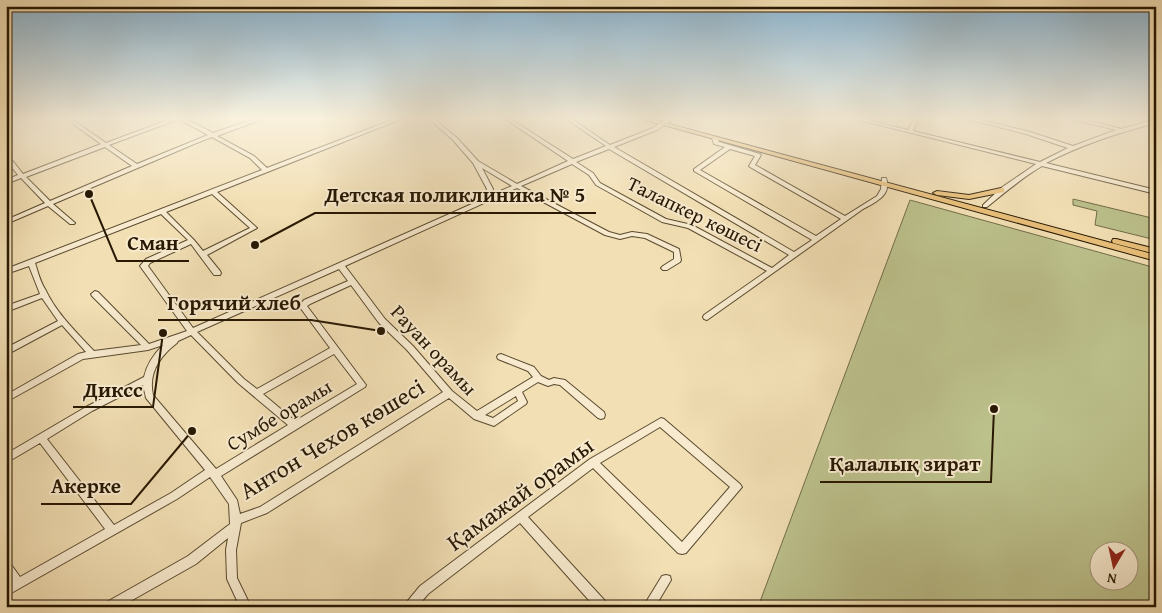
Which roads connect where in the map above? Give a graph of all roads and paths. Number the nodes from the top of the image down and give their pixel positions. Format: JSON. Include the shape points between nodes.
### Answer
{"nodes":[{"id":1,"x":99,"y":147,"type":"edge"},
{"id":2,"x":110,"y":147,"type":"edge"},
{"id":3,"x":184,"y":147,"type":"edge"},
{"id":4,"x":233,"y":147,"type":"edge"},
{"id":5,"x":327,"y":147,"type":"edge"},
{"id":6,"x":462,"y":147,"type":"edge"},
{"id":7,"x":548,"y":147,"type":"edge"},
{"id":8,"x":610,"y":147,"type":"joint"},
{"id":9,"x":728,"y":147,"type":"joint"},
{"id":10,"x":747,"y":147,"type":"edge"},
{"id":11,"x":758,"y":147,"type":"edge"},
{"id":12,"x":970,"y":147,"type":"edge"},
{"id":13,"x":1071,"y":147,"type":"edge"},
{"id":14,"x":6,"y":156,"type":"edge"},
{"id":15,"x":476,"y":162,"type":"junction"},
{"id":16,"x":571,"y":162,"type":"junction"},
{"id":17,"x":1041,"y":164,"type":"junction"},
{"id":18,"x":136,"y":166,"type":"junction"},
{"id":19,"x":266,"y":170,"type":"junction"},
{"id":20,"x":21,"y":176,"type":"junction"},
{"id":21,"x":6,"y":182,"type":"edge"},
{"id":22,"x":885,"y":182,"type":"junction"},
{"id":23,"x":515,"y":185,"type":"junction"},
{"id":24,"x":1001,"y":190,"type":"junction"},
{"id":25,"x":213,"y":191,"type":"junction"},
{"id":26,"x":1156,"y":192,"type":"edge"},
{"id":27,"x":937,"y":193,"type":"junction"},
{"id":28,"x":487,"y":199,"type":"junction"},
{"id":29,"x":49,"y":204,"type":"junction"},
{"id":30,"x":985,"y":206,"type":"junction"},
{"id":31,"x":163,"y":212,"type":"junction"},
{"id":32,"x":845,"y":219,"type":"junction"},
{"id":33,"x":6,"y":222,"type":"edge"},
{"id":34,"x":72,"y":223,"type":"dead end"},
{"id":35,"x":816,"y":239,"type":"junction"},
{"id":36,"x":192,"y":241,"type":"junction"},
{"id":37,"x":1156,"y":252,"type":"edge"},
{"id":38,"x":203,"y":254,"type":"junction"},
{"id":39,"x":794,"y":255,"type":"junction"},
{"id":40,"x":1156,"y":258,"type":"edge"},
{"id":41,"x":31,"y":263,"type":"junction"},
{"id":42,"x":6,"y":265,"type":"edge"},
{"id":43,"x":341,"y":266,"type":"junction"},
{"id":44,"x":665,"y":268,"type":"dead end"},
{"id":45,"x":10,"y":271,"type":"edge"},
{"id":46,"x":772,"y":271,"type":"junction"},
{"id":47,"x":217,"y":273,"type":"dead end"},
{"id":48,"x":352,"y":282,"type":"junction"},
{"id":49,"x":95,"y":294,"type":"dead end"},
{"id":50,"x":44,"y":295,"type":"junction"},
{"id":51,"x":6,"y":309,"type":"edge"},
{"id":52,"x":707,"y":317,"type":"dead end"},
{"id":53,"x":62,"y":322,"type":"junction"},
{"id":54,"x":191,"y":331,"type":"junction"},
{"id":55,"x":180,"y":336,"type":"junction"},
{"id":56,"x":148,"y":346,"type":"junction"},
{"id":57,"x":334,"y":350,"type":"junction"},
{"id":58,"x":6,"y":352,"type":"edge"},
{"id":59,"x":93,"y":355,"type":"junction"},
{"id":60,"x":501,"y":357,"type":"dead end"},
{"id":61,"x":538,"y":378,"type":"junction"},
{"id":62,"x":147,"y":379,"type":"junction"},
{"id":63,"x":517,"y":390,"type":"junction"},
{"id":64,"x":258,"y":393,"type":"junction"},
{"id":65,"x":449,"y":393,"type":"junction"},
{"id":66,"x":6,"y":399,"type":"edge"},
{"id":67,"x":601,"y":415,"type":"dead end"},
{"id":68,"x":477,"y":416,"type":"junction"},
{"id":69,"x":295,"y":426,"type":"junction"},
{"id":70,"x":41,"y":438,"type":"junction"},
{"id":71,"x":6,"y":459,"type":"edge"},
{"id":72,"x":593,"y":462,"type":"junction"},
{"id":73,"x":213,"y":473,"type":"junction"},
{"id":74,"x":521,"y":517,"type":"junction"},
{"id":75,"x":235,"y":523,"type":"junction"},
{"id":76,"x":112,"y":530,"type":"junction"},
{"id":77,"x":6,"y":567,"type":"edge"},
{"id":78,"x":666,"y":580,"type":"dead end"},
{"id":79,"x":19,"y":584,"type":"junction"},
{"id":80,"x":6,"y":591,"type":"edge"},
{"id":81,"x":109,"y":607,"type":"edge"},
{"id":82,"x":246,"y":607,"type":"edge"},
{"id":83,"x":410,"y":607,"type":"edge"},
{"id":84,"x":603,"y":607,"type":"edge"},
{"id":85,"x":648,"y":607,"type":"edge"}],
"edges":[{"from":1,"to":20,"type":"street"},
{"from":2,"to":18,"type":"street"},
{"from":3,"to":18,"type":"street"},
{"from":4,"to":19,"type":"street"},
{"from":5,"to":19,"type":"street"},
{"from":6,"to":15,"type":"street"},
{"from":7,"to":16,"type":"street","name":"Талапкер көшесі"},
{"from":8,"to":16,"type":"street"},
{"from":8,"to":39,"type":"street"},
{"from":9,"to":32,"type":"street","via":[[758,155],[752,166]]},
{"from":9,"to":35,"type":"street","via":[[696,170]]},
{"from":10,"to":22,"type":"main road"},
{"from":11,"to":22,"type":"main road"},
{"from":12,"to":17,"type":"street"},
{"from":13,"to":17,"type":"street"},
{"from":14,"to":20,"type":"street"},
{"from":15,"to":23,"type":"street"},
{"from":15,"to":28,"type":"street","via":[[490,189]]},
{"from":16,"to":23,"type":"street"},
{"from":16,"to":46,"type":"street","name":"Талапкер көшесі","via":[[591,174],[598,184],[664,221],[690,226]]},
{"from":17,"to":24,"type":"street"},
{"from":17,"to":26,"type":"street"},
{"from":18,"to":29,"type":"street"},
{"from":19,"to":25,"type":"street"},
{"from":20,"to":21,"type":"street"},
{"from":20,"to":29,"type":"street"},
{"from":22,"to":27,"type":"main road"},
{"from":22,"to":32,"type":"street","via":[[882,196]]},
{"from":22,"to":40,"type":"main road"},
{"from":23,"to":28,"type":"street"},
{"from":23,"to":44,"type":"street","via":[[606,234],[647,236],[677,251],[678,260]]},
{"from":24,"to":27,"type":"main road","via":[[969,197]]},
{"from":24,"to":30,"type":"street"},
{"from":25,"to":31,"type":"street"},
{"from":25,"to":38,"type":"street","via":[[254,228]]},
{"from":27,"to":30,"type":"main road"},
{"from":28,"to":43,"type":"street"},
{"from":29,"to":33,"type":"street"},
{"from":29,"to":34,"type":"street"},
{"from":30,"to":37,"type":"main road"},
{"from":31,"to":36,"type":"street"},
{"from":31,"to":41,"type":"street"},
{"from":32,"to":35,"type":"street"},
{"from":35,"to":39,"type":"street"},
{"from":36,"to":38,"type":"street"},
{"from":36,"to":54,"type":"street","via":[[148,260],[144,266]]},
{"from":38,"to":47,"type":"street"},
{"from":39,"to":46,"type":"street"},
{"from":41,"to":45,"type":"street"},
{"from":41,"to":50,"type":"street"},
{"from":42,"to":45,"type":"street"},
{"from":43,"to":48,"type":"street","name":"Рауан орамы"},
{"from":43,"to":54,"type":"street"},
{"from":46,"to":52,"type":"street"},
{"from":48,"to":57,"type":"street","via":[[303,305]]},
{"from":48,"to":65,"type":"street","name":"Рауан орамы","via":[[382,321]]},
{"from":49,"to":56,"type":"street"},
{"from":50,"to":51,"type":"street"},
{"from":50,"to":53,"type":"street"},
{"from":53,"to":58,"type":"street"},
{"from":53,"to":59,"type":"street"},
{"from":54,"to":55,"type":"street"},
{"from":54,"to":64,"type":"street","via":[[230,372]]},
{"from":55,"to":56,"type":"street"},
{"from":55,"to":62,"type":"street","via":[[150,367]]},
{"from":56,"to":59,"type":"street"},
{"from":57,"to":64,"type":"street"},
{"from":57,"to":69,"type":"street","name":"Сумбе орамы","via":[[362,385]]},
{"from":59,"to":66,"type":"street","via":[[74,360]]},
{"from":60,"to":61,"type":"street","via":[[531,369]]},
{"from":61,"to":63,"type":"street","name":"Рауан орамы"},
{"from":61,"to":67,"type":"street","via":[[548,383],[562,382]]},
{"from":62,"to":70,"type":"street"},
{"from":62,"to":73,"type":"street","via":[[149,396]]},
{"from":63,"to":68,"type":"street","name":"Рауан орамы"},
{"from":63,"to":68,"type":"street","via":[[523,402],[494,422]]},
{"from":64,"to":69,"type":"street"},
{"from":65,"to":68,"type":"street","name":"Рауан орамы"},
{"from":65,"to":75,"type":"street","name":"Антон Чехов көшесі","via":[[263,510]]},
{"from":69,"to":73,"type":"street","name":"Сумбе орамы"},
{"from":70,"to":71,"type":"street"},
{"from":70,"to":76,"type":"street"},
{"from":72,"to":72,"type":"street","name":"Қамажай орамы","via":[[682,549],[737,487],[660,422]]},
{"from":72,"to":74,"type":"street","name":"Қамажай орамы"},
{"from":73,"to":75,"type":"street","via":[[234,504]]},
{"from":73,"to":76,"type":"street","name":"Сумбе орамы"},
{"from":74,"to":83,"type":"street","name":"Қамажай орамы","via":[[424,590]]},
{"from":74,"to":84,"type":"street"},
{"from":75,"to":81,"type":"street","name":"Антон Чехов көшесі","via":[[192,560]]},
{"from":75,"to":82,"type":"street","via":[[230,550],[232,579]]},
{"from":76,"to":79,"type":"street","name":"Сумбе орамы"},
{"from":77,"to":79,"type":"street"},
{"from":78,"to":85,"type":"street"},
{"from":79,"to":80,"type":"street","name":"Сумбе орамы"}]}
